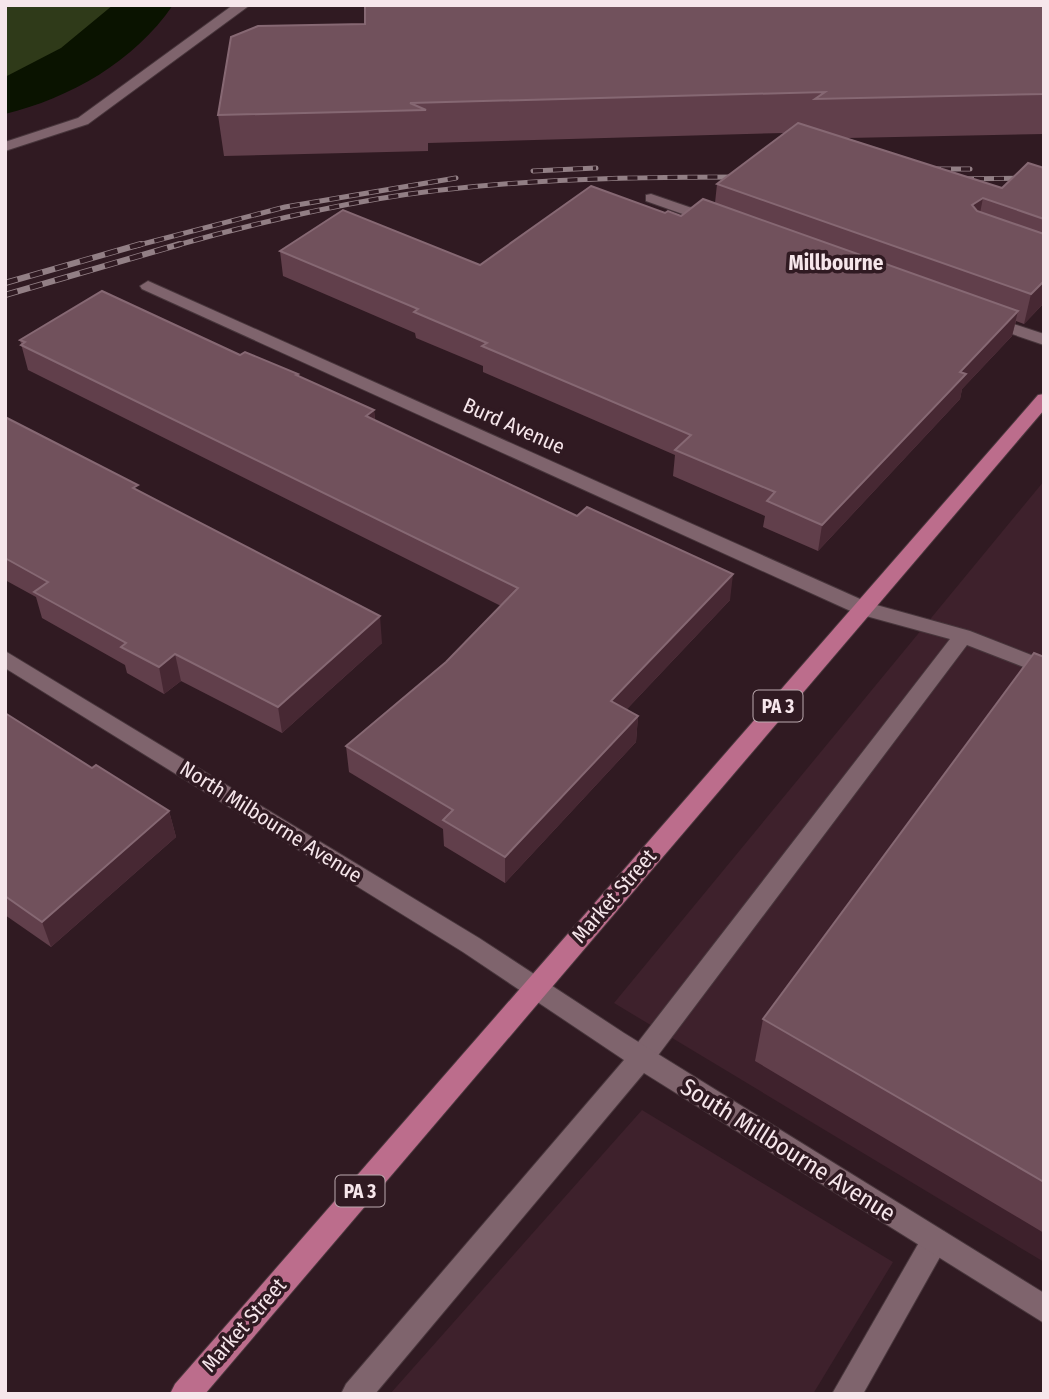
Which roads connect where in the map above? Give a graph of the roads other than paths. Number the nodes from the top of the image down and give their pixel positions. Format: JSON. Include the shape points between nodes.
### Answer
{"nodes":[{"id":1,"x":244,"y":5,"type":"edge"},
{"id":2,"x":5,"y":147,"type":"edge"},
{"id":3,"x":651,"y":198,"type":"dead end"},
{"id":4,"x":729,"y":226,"type":"edge"},
{"id":5,"x":148,"y":286,"type":"dead end"},
{"id":6,"x":975,"y":315,"type":"edge"},
{"id":7,"x":1044,"y":340,"type":"edge"},
{"id":8,"x":1044,"y":399,"type":"edge"},
{"id":9,"x":862,"y":608,"type":"junction"},
{"id":10,"x":963,"y":636,"type":"junction"},
{"id":11,"x":5,"y":657,"type":"edge"},
{"id":12,"x":1044,"y":668,"type":"edge"},
{"id":13,"x":535,"y":988,"type":"junction"},
{"id":14,"x":641,"y":1058,"type":"junction"},
{"id":15,"x":934,"y":1241,"type":"junction"},
{"id":16,"x":1044,"y":1309,"type":"edge"},
{"id":17,"x":185,"y":1394,"type":"edge"},
{"id":18,"x":356,"y":1394,"type":"edge"},
{"id":19,"x":847,"y":1394,"type":"edge"}],
"edges":[{"from":1,"to":2,"type":"street","via":[[83,121]]},
{"from":3,"to":4,"type":"street"},
{"from":5,"to":9,"type":"street","name":"Burd Avenue"},
{"from":6,"to":7,"type":"street"},
{"from":8,"to":9,"type":"main road","name":"Market Street","number":"PA 3"},
{"from":9,"to":10,"type":"street","name":"Burd Avenue"},
{"from":9,"to":13,"type":"main road","name":"Market Street","number":"PA 3"},
{"from":10,"to":12,"type":"street","name":"Burd Avenue"},
{"from":10,"to":14,"type":"street"},
{"from":11,"to":13,"type":"street","name":"North Milbourne Avenue"},
{"from":13,"to":14,"type":"street","name":"South Millbourne Avenue"},
{"from":13,"to":17,"type":"main road","name":"Market Street","number":"PA 3"},
{"from":14,"to":15,"type":"street","name":"South Millbourne Avenue"},
{"from":14,"to":18,"type":"street"},
{"from":15,"to":16,"type":"street","name":"South Millbourne Avenue"},
{"from":15,"to":19,"type":"street"}]}
